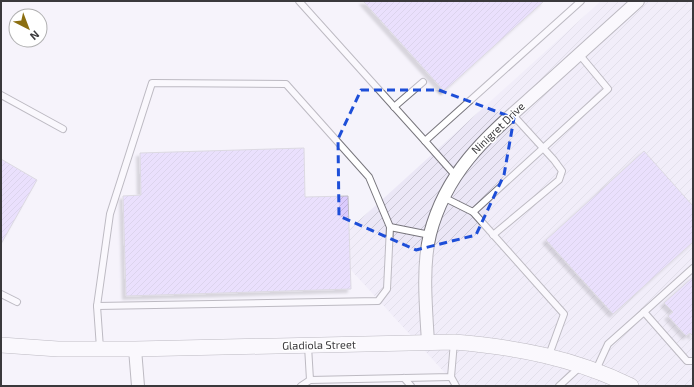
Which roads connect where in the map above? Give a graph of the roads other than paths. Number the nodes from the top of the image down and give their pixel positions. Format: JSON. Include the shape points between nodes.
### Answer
{"nodes":[{"id":1,"x":299,"y":1,"type":"edge"},
{"id":2,"x":581,"y":1,"type":"edge"},
{"id":3,"x":638,"y":1,"type":"edge"},
{"id":4,"x":579,"y":54,"type":"junction"},
{"id":5,"x":423,"y":82,"type":"dead end"},
{"id":6,"x":1,"y":95,"type":"edge"},
{"id":7,"x":394,"y":107,"type":"junction"},
{"id":8,"x":512,"y":114,"type":"junction"},
{"id":9,"x":62,"y":129,"type":"dead end"},
{"id":10,"x":425,"y":141,"type":"junction"},
{"id":11,"x":543,"y":148,"type":"junction"},
{"id":12,"x":455,"y":175,"type":"junction"},
{"id":13,"x":443,"y":197,"type":"junction"},
{"id":14,"x":473,"y":212,"type":"junction"},
{"id":15,"x":390,"y":227,"type":"junction"},
{"id":16,"x":430,"y":235,"type":"junction"},
{"id":17,"x":493,"y":235,"type":"junction"},
{"id":18,"x":693,"y":268,"type":"edge"},
{"id":19,"x":1,"y":294,"type":"edge"},
{"id":20,"x":17,"y":302,"type":"dead end"},
{"id":21,"x":97,"y":306,"type":"junction"},
{"id":22,"x":644,"y":312,"type":"junction"},
{"id":23,"x":428,"y":342,"type":"junction"},
{"id":24,"x":454,"y":342,"type":"junction"},
{"id":25,"x":1,"y":345,"type":"edge"},
{"id":26,"x":308,"y":345,"type":"junction"},
{"id":27,"x":100,"y":349,"type":"junction"},
{"id":28,"x":135,"y":350,"type":"junction"},
{"id":29,"x":549,"y":355,"type":"junction"},
{"id":30,"x":693,"y":362,"type":"edge"},
{"id":31,"x":582,"y":365,"type":"junction"},
{"id":32,"x":596,"y":370,"type":"junction"},
{"id":33,"x":451,"y":377,"type":"junction"},
{"id":34,"x":404,"y":378,"type":"junction"},
{"id":35,"x":310,"y":380,"type":"junction"},
{"id":36,"x":138,"y":386,"type":"edge"},
{"id":37,"x":302,"y":386,"type":"edge"},
{"id":38,"x":411,"y":386,"type":"edge"},
{"id":39,"x":456,"y":386,"type":"edge"},
{"id":40,"x":559,"y":386,"type":"edge"},
{"id":41,"x":631,"y":386,"type":"edge"}],
"edges":[{"from":1,"to":7,"type":"lane"},
{"from":2,"to":10,"type":"lane"},
{"from":3,"to":4,"type":"street","name":"Ninigret Drive"},
{"from":4,"to":8,"type":"street","name":"Ninigret Drive"},
{"from":4,"to":11,"type":"lane","via":[[608,90]]},
{"from":5,"to":7,"type":"lane"},
{"from":6,"to":9,"type":"lane"},
{"from":7,"to":10,"type":"lane"},
{"from":8,"to":11,"type":"lane"},
{"from":8,"to":12,"type":"street","name":"Ninigret Drive","via":[[481,142]]},
{"from":10,"to":12,"type":"lane"},
{"from":11,"to":14,"type":"lane"},
{"from":11,"to":17,"type":"lane","via":[[562,171],[559,180]]},
{"from":12,"to":13,"type":"street","name":"Ninigret Drive"},
{"from":13,"to":14,"type":"lane"},
{"from":13,"to":16,"type":"street","name":"Ninigret Drive"},
{"from":14,"to":17,"type":"lane"},
{"from":15,"to":16,"type":"lane"},
{"from":15,"to":21,"type":"lane","via":[[387,289],[378,302]]},
{"from":15,"to":21,"type":"lane","via":[[369,177],[286,84],[152,83],[110,214]]},
{"from":16,"to":23,"type":"street","name":"Ninigret Drive","via":[[426,253]]},
{"from":17,"to":29,"type":"lane","via":[[564,314]]},
{"from":18,"to":22,"type":"lane"},
{"from":19,"to":20,"type":"lane"},
{"from":21,"to":27,"type":"lane"},
{"from":22,"to":30,"type":"lane","via":[[688,360]]},
{"from":22,"to":32,"type":"lane","via":[[608,344]]},
{"from":23,"to":24,"type":"street","name":"Gladiola Street"},
{"from":23,"to":26,"type":"street","name":"Gladiola Street"},
{"from":24,"to":29,"type":"street","name":"Gladiola Street","via":[[492,345]]},
{"from":24,"to":33,"type":"lane"},
{"from":25,"to":27,"type":"street","name":"Gladiola Street"},
{"from":26,"to":28,"type":"street","name":"Gladiola Street"},
{"from":26,"to":35,"type":"lane"},
{"from":27,"to":28,"type":"street","name":"Gladiola Street"},
{"from":28,"to":36,"type":"street"},
{"from":29,"to":31,"type":"street","name":"Gladiola Street"},
{"from":31,"to":32,"type":"street","name":"Gladiola Street"},
{"from":31,"to":40,"type":"lane"},
{"from":32,"to":41,"type":"street","name":"Gladiola Street"},
{"from":33,"to":34,"type":"lane"},
{"from":33,"to":39,"type":"lane"},
{"from":34,"to":35,"type":"lane"},
{"from":34,"to":38,"type":"lane"},
{"from":35,"to":37,"type":"lane"}]}
